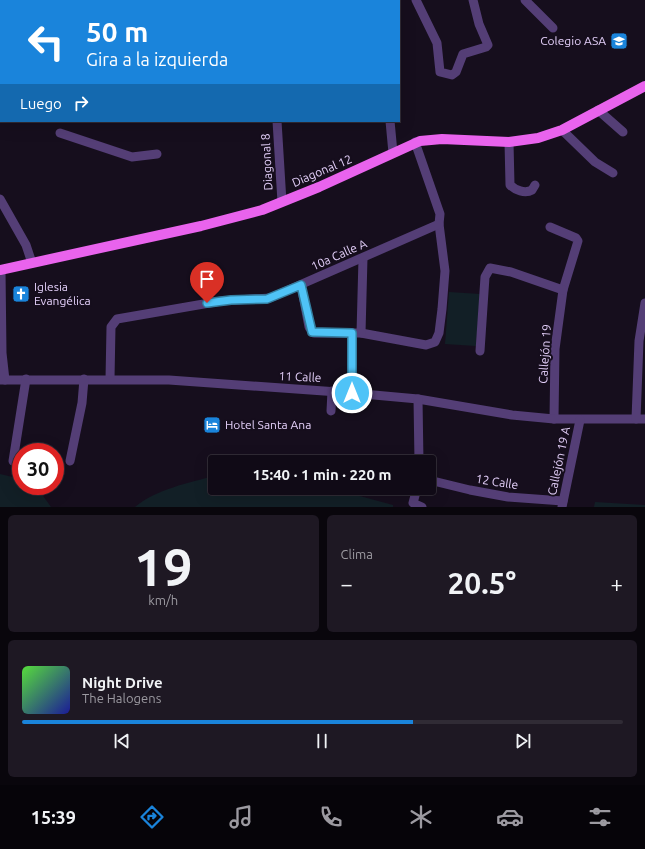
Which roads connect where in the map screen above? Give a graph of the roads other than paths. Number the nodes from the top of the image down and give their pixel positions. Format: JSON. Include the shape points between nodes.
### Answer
{"nodes":[{"id":1,"x":416,"y":0,"type":"edge"},
{"id":2,"x":473,"y":0,"type":"edge"},
{"id":3,"x":525,"y":0,"type":"edge"},
{"id":4,"x":552,"y":28,"type":"dead end"},
{"id":5,"x":645,"y":86,"type":"edge"},
{"id":6,"x":598,"y":110,"type":"junction"},
{"id":7,"x":277,"y":122,"type":"edge"},
{"id":8,"x":390,"y":122,"type":"edge"},
{"id":9,"x":562,"y":130,"type":"junction"},
{"id":10,"x":60,"y":132,"type":"dead end"},
{"id":11,"x":623,"y":132,"type":"dead end"},
{"id":12,"x":415,"y":142,"type":"junction"},
{"id":13,"x":509,"y":142,"type":"junction"},
{"id":14,"x":393,"y":153,"type":"junction"},
{"id":15,"x":157,"y":154,"type":"dead end"},
{"id":16,"x":613,"y":173,"type":"dead end"},
{"id":17,"x":535,"y":185,"type":"dead end"},
{"id":18,"x":0,"y":199,"type":"edge"},
{"id":19,"x":282,"y":202,"type":"junction"},
{"id":20,"x":439,"y":224,"type":"junction"},
{"id":21,"x":550,"y":227,"type":"dead end"},
{"id":22,"x":363,"y":258,"type":"junction"},
{"id":23,"x":32,"y":262,"type":"junction"},
{"id":24,"x":1,"y":270,"type":"edge"},
{"id":25,"x":301,"y":285,"type":"junction"},
{"id":26,"x":563,"y":290,"type":"junction"},
{"id":27,"x":645,"y":303,"type":"edge"},
{"id":28,"x":357,"y":333,"type":"junction"},
{"id":29,"x":480,"y":351,"type":"dead end"},
{"id":30,"x":84,"y":379,"type":"junction"},
{"id":31,"x":110,"y":379,"type":"junction"},
{"id":32,"x":2,"y":380,"type":"edge"},
{"id":33,"x":26,"y":380,"type":"junction"},
{"id":34,"x":332,"y":391,"type":"junction"},
{"id":35,"x":352,"y":393,"type":"junction"},
{"id":36,"x":418,"y":399,"type":"junction"},
{"id":37,"x":331,"y":411,"type":"dead end"},
{"id":38,"x":554,"y":419,"type":"junction"},
{"id":39,"x":641,"y":419,"type":"edge"},
{"id":40,"x":580,"y":420,"type":"junction"},
{"id":41,"x":15,"y":443,"type":"edge"},
{"id":42,"x":419,"y":455,"type":"edge"},
{"id":43,"x":70,"y":461,"type":"dead end"},
{"id":44,"x":436,"y":482,"type":"edge"},
{"id":45,"x":415,"y":495,"type":"edge"},
{"id":46,"x":563,"y":504,"type":"edge"},
{"id":47,"x":422,"y":507,"type":"edge"}],
"edges":[{"from":1,"to":2,"type":"street","via":[[438,46],[440,72],[452,75],[456,72],[463,54],[486,47],[488,44],[479,24]]},
{"from":3,"to":4,"type":"street"},
{"from":5,"to":6,"type":"main road","name":"Diagonal 12"},
{"from":6,"to":9,"type":"main road","name":"Diagonal 12"},
{"from":6,"to":11,"type":"street"},
{"from":7,"to":19,"type":"street","name":"Diagonal 8"},
{"from":8,"to":14,"type":"street"},
{"from":9,"to":13,"type":"main road","name":"Diagonal 12","via":[[538,138]]},
{"from":9,"to":16,"type":"street","via":[[595,162]]},
{"from":10,"to":15,"type":"street","via":[[132,157]]},
{"from":12,"to":13,"type":"main road","name":"Diagonal 12","via":[[437,139]]},
{"from":12,"to":14,"type":"main road","name":"Diagonal 12"},
{"from":12,"to":20,"type":"street","via":[[439,210]]},
{"from":13,"to":17,"type":"street","via":[[510,185],[529,192]]},
{"from":14,"to":19,"type":"main road","name":"Diagonal 12"},
{"from":18,"to":23,"type":"street","via":[[26,245]]},
{"from":19,"to":23,"type":"main road","name":"Diagonal 12","via":[[201,226]]},
{"from":20,"to":22,"type":"street","name":"10a Calle A"},
{"from":20,"to":28,"type":"street","via":[[445,271],[439,333],[435,342],[426,344]]},
{"from":21,"to":26,"type":"street","name":"Callejón 19","via":[[578,241]]},
{"from":22,"to":25,"type":"street","name":"10a Calle A"},
{"from":22,"to":28,"type":"street"},
{"from":23,"to":24,"type":"main road","name":"Diagonal 12"},
{"from":24,"to":32,"type":"street"},
{"from":25,"to":28,"type":"street","via":[[312,332]]},
{"from":25,"to":31,"type":"street","name":"10a Calle A","via":[[267,299],[221,301],[120,318],[114,321],[111,327]]},
{"from":26,"to":29,"type":"street","via":[[511,272],[490,268],[485,277]]},
{"from":26,"to":38,"type":"street","name":"Callejón 19","via":[[555,350]]},
{"from":27,"to":39,"type":"street","via":[[639,341]]},
{"from":28,"to":35,"type":"street"},
{"from":30,"to":31,"type":"street","name":"11 Calle"},
{"from":30,"to":33,"type":"street","name":"11 Calle"},
{"from":30,"to":43,"type":"street","via":[[82,403]]},
{"from":31,"to":34,"type":"street","name":"11 Calle","via":[[155,379]]},
{"from":32,"to":33,"type":"street","name":"11 Calle"},
{"from":33,"to":41,"type":"street"},
{"from":34,"to":35,"type":"street","name":"11 Calle"},
{"from":34,"to":37,"type":"street"},
{"from":35,"to":36,"type":"street","name":"11 Calle"},
{"from":36,"to":38,"type":"street","name":"11 Calle","via":[[512,415]]},
{"from":36,"to":42,"type":"street"},
{"from":38,"to":40,"type":"street","name":"11 Calle"},
{"from":39,"to":40,"type":"street","name":"11 Calle"},
{"from":40,"to":46,"type":"street","name":"Callejón 19 A"},
{"from":44,"to":46,"type":"street","name":"12 Calle","via":[[508,497]]},
{"from":45,"to":47,"type":"street","via":[[413,503]]}]}
